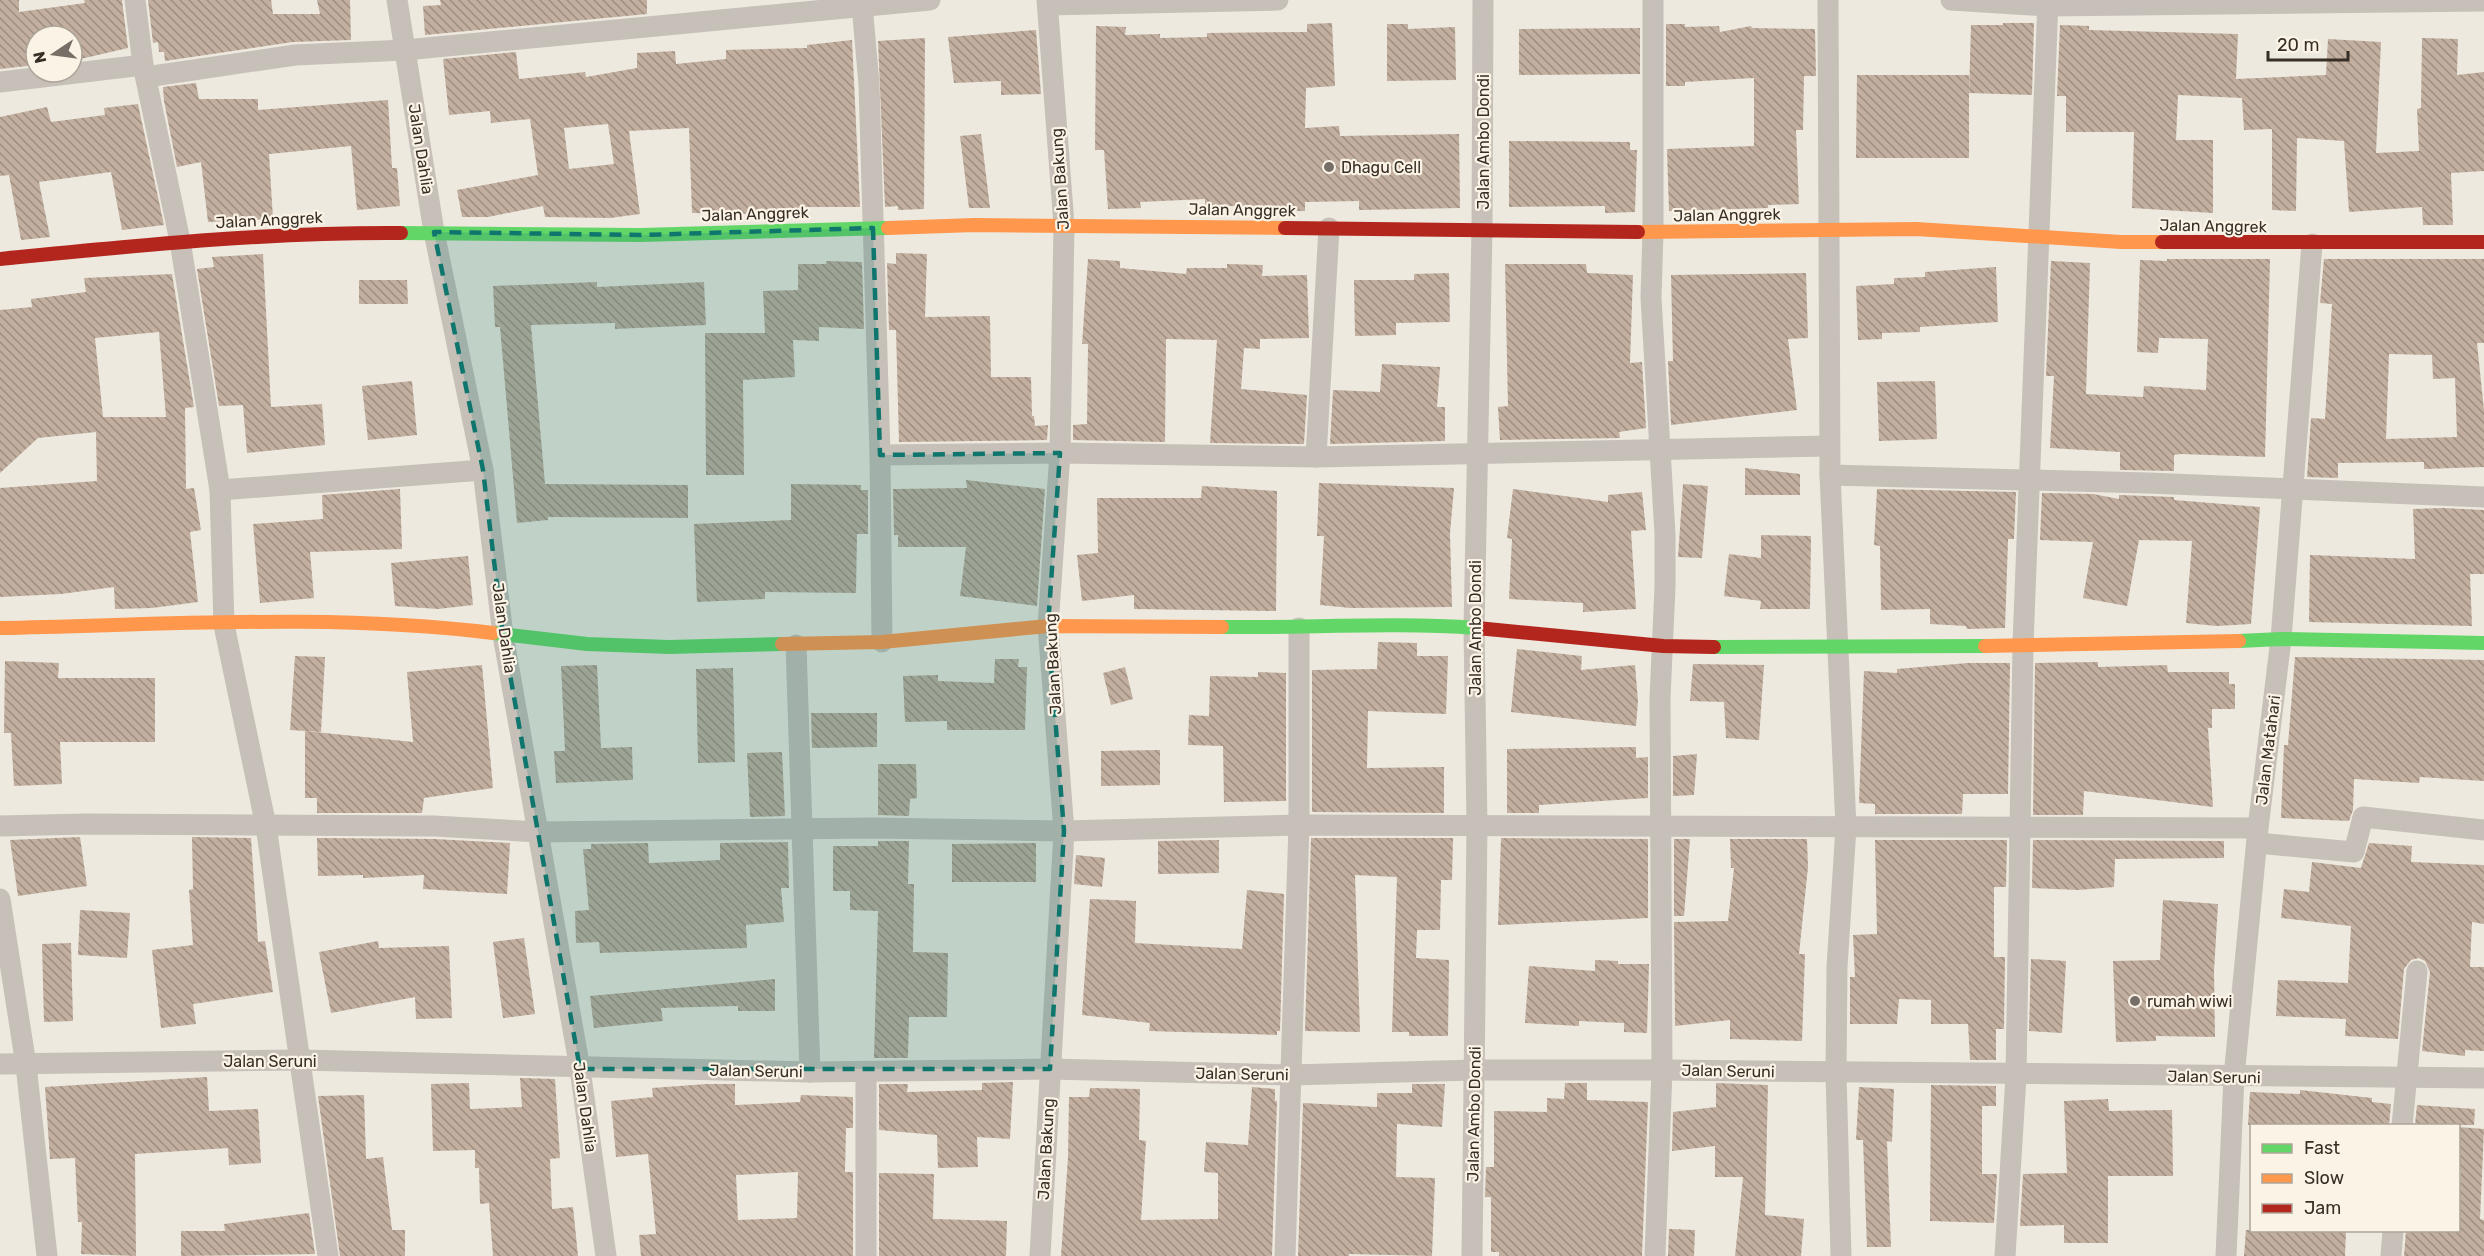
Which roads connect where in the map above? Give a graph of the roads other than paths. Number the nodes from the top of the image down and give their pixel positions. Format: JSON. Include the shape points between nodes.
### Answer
{"nodes":[{"id":1,"x":135,"y":0,"type":"edge"},
{"id":2,"x":397,"y":0,"type":"edge"},
{"id":3,"x":930,"y":0,"type":"edge"},
{"id":4,"x":1278,"y":0,"type":"edge"},
{"id":5,"x":1483,"y":0,"type":"edge"},
{"id":6,"x":1653,"y":0,"type":"edge"},
{"id":7,"x":1828,"y":0,"type":"edge"},
{"id":8,"x":1951,"y":0,"type":"edge"},
{"id":9,"x":2484,"y":1,"type":"edge"},
{"id":10,"x":1048,"y":2,"type":"edge"},
{"id":11,"x":2314,"y":2,"type":"edge"},
{"id":12,"x":2048,"y":3,"type":"edge"},
{"id":13,"x":862,"y":5,"type":"junction"},
{"id":14,"x":405,"y":50,"type":"junction"},
{"id":15,"x":144,"y":71,"type":"junction"},
{"id":16,"x":0,"y":82,"type":"edge"},
{"id":17,"x":1064,"y":225,"type":"junction"},
{"id":18,"x":873,"y":228,"type":"junction"},
{"id":19,"x":1329,"y":228,"type":"junction"},
{"id":20,"x":1482,"y":230,"type":"junction"},
{"id":21,"x":1827,"y":230,"type":"junction"},
{"id":22,"x":434,"y":232,"type":"junction"},
{"id":23,"x":1653,"y":232,"type":"junction"},
{"id":24,"x":2040,"y":238,"type":"junction"},
{"id":25,"x":180,"y":241,"type":"junction"},
{"id":26,"x":2484,"y":242,"type":"edge"},
{"id":27,"x":2312,"y":243,"type":"junction"},
{"id":28,"x":0,"y":259,"type":"edge"},
{"id":29,"x":1829,"y":446,"type":"junction"},
{"id":30,"x":1658,"y":451,"type":"junction"},
{"id":31,"x":1060,"y":453,"type":"junction"},
{"id":32,"x":1477,"y":454,"type":"junction"},
{"id":33,"x":880,"y":455,"type":"junction"},
{"id":34,"x":1316,"y":457,"type":"junction"},
{"id":35,"x":483,"y":470,"type":"junction"},
{"id":36,"x":1830,"y":475,"type":"junction"},
{"id":37,"x":2031,"y":481,"type":"junction"},
{"id":38,"x":2293,"y":488,"type":"junction"},
{"id":39,"x":220,"y":489,"type":"junction"},
{"id":40,"x":2484,"y":496,"type":"edge"},
{"id":41,"x":224,"y":625,"type":"junction"},
{"id":42,"x":1048,"y":626,"type":"junction"},
{"id":43,"x":0,"y":628,"type":"edge"},
{"id":44,"x":1299,"y":628,"type":"junction"},
{"id":45,"x":1474,"y":628,"type":"junction"},
{"id":46,"x":503,"y":635,"type":"junction"},
{"id":47,"x":2281,"y":639,"type":"junction"},
{"id":48,"x":882,"y":642,"type":"junction"},
{"id":49,"x":2484,"y":643,"type":"edge"},
{"id":50,"x":2023,"y":644,"type":"junction"},
{"id":51,"x":796,"y":645,"type":"junction"},
{"id":52,"x":1663,"y":646,"type":"junction"},
{"id":53,"x":1836,"y":648,"type":"junction"},
{"id":54,"x":1299,"y":825,"type":"junction"},
{"id":55,"x":1477,"y":825,"type":"junction"},
{"id":56,"x":0,"y":826,"type":"edge"},
{"id":57,"x":266,"y":826,"type":"junction"},
{"id":58,"x":1846,"y":827,"type":"junction"},
{"id":59,"x":2018,"y":827,"type":"junction"},
{"id":60,"x":1660,"y":828,"type":"junction"},
{"id":61,"x":2484,"y":830,"type":"edge"},
{"id":62,"x":802,"y":831,"type":"junction"},
{"id":63,"x":1064,"y":831,"type":"junction"},
{"id":64,"x":539,"y":832,"type":"junction"},
{"id":65,"x":2258,"y":835,"type":"junction"},
{"id":66,"x":0,"y":899,"type":"edge"},
{"id":67,"x":2417,"y":971,"type":"dead end"},
{"id":68,"x":300,"y":1060,"type":"junction"},
{"id":69,"x":0,"y":1064,"type":"edge"},
{"id":70,"x":26,"y":1065,"type":"junction"},
{"id":71,"x":580,"y":1069,"type":"junction"},
{"id":72,"x":1050,"y":1069,"type":"junction"},
{"id":73,"x":1475,"y":1070,"type":"junction"},
{"id":74,"x":1662,"y":1070,"type":"junction"},
{"id":75,"x":810,"y":1072,"type":"junction"},
{"id":76,"x":866,"y":1072,"type":"junction"},
{"id":77,"x":1836,"y":1074,"type":"junction"},
{"id":78,"x":1291,"y":1075,"type":"junction"},
{"id":79,"x":2016,"y":1076,"type":"junction"},
{"id":80,"x":2234,"y":1077,"type":"junction"},
{"id":81,"x":2484,"y":1078,"type":"edge"},
{"id":82,"x":2406,"y":1079,"type":"junction"},
{"id":83,"x":2402,"y":1124,"type":"edge"},
{"id":84,"x":2393,"y":1232,"type":"edge"},
{"id":85,"x":47,"y":1256,"type":"edge"},
{"id":86,"x":328,"y":1256,"type":"edge"},
{"id":87,"x":606,"y":1256,"type":"edge"},
{"id":88,"x":866,"y":1256,"type":"edge"},
{"id":89,"x":1040,"y":1256,"type":"edge"},
{"id":90,"x":1285,"y":1256,"type":"edge"},
{"id":91,"x":1472,"y":1256,"type":"edge"},
{"id":92,"x":1655,"y":1256,"type":"edge"},
{"id":93,"x":1841,"y":1256,"type":"edge"},
{"id":94,"x":2005,"y":1256,"type":"edge"},
{"id":95,"x":2226,"y":1256,"type":"edge"},
{"id":96,"x":2391,"y":1256,"type":"edge"}],
"edges":[{"from":1,"to":15,"type":"street"},
{"from":2,"to":14,"type":"street","name":"Jalan Dahlia"},
{"from":3,"to":13,"type":"street"},
{"from":4,"to":10,"type":"street"},
{"from":5,"to":20,"type":"street","name":"Jalan Ambo Dondi"},
{"from":6,"to":23,"type":"street"},
{"from":7,"to":21,"type":"street"},
{"from":8,"to":12,"type":"street"},
{"from":9,"to":11,"type":"street"},
{"from":10,"to":17,"type":"street","name":"Jalan Bakung"},
{"from":11,"to":12,"type":"street"},
{"from":12,"to":24,"type":"street"},
{"from":13,"to":14,"type":"street"},
{"from":13,"to":18,"type":"street","via":[[869,84]]},
{"from":14,"to":15,"type":"street","via":[[283,56]]},
{"from":14,"to":22,"type":"street","name":"Jalan Dahlia"},
{"from":15,"to":16,"type":"street"},
{"from":15,"to":25,"type":"street"},
{"from":17,"to":18,"type":"street","name":"Jalan Anggrek"},
{"from":17,"to":19,"type":"street","name":"Jalan Anggrek"},
{"from":17,"to":31,"type":"street","name":"Jalan Bakung"},
{"from":18,"to":22,"type":"street","name":"Jalan Anggrek","via":[[641,235]]},
{"from":18,"to":33,"type":"street"},
{"from":19,"to":20,"type":"street","name":"Jalan Anggrek"},
{"from":19,"to":34,"type":"street"},
{"from":20,"to":23,"type":"street","name":"Jalan Anggrek"},
{"from":20,"to":32,"type":"street","name":"Jalan Ambo Dondi"},
{"from":21,"to":23,"type":"street","name":"Jalan Anggrek"},
{"from":21,"to":24,"type":"street","name":"Jalan Anggrek","via":[[1980,231]]},
{"from":21,"to":29,"type":"street"},
{"from":22,"to":25,"type":"street","name":"Jalan Anggrek"},
{"from":22,"to":35,"type":"street","name":"Jalan Dahlia"},
{"from":23,"to":30,"type":"street","via":[[1651,298]]},
{"from":24,"to":27,"type":"street","name":"Jalan Anggrek"},
{"from":24,"to":37,"type":"street"},
{"from":25,"to":28,"type":"street","name":"Jalan Anggrek"},
{"from":25,"to":39,"type":"street"},
{"from":26,"to":27,"type":"street","name":"Jalan Anggrek"},
{"from":27,"to":38,"type":"street","name":"Jalan Matahari"},
{"from":29,"to":30,"type":"street"},
{"from":29,"to":36,"type":"street"},
{"from":30,"to":32,"type":"street"},
{"from":30,"to":52,"type":"street","via":[[1665,534]]},
{"from":31,"to":33,"type":"street"},
{"from":31,"to":34,"type":"street"},
{"from":31,"to":42,"type":"street","name":"Jalan Bakung"},
{"from":32,"to":34,"type":"street"},
{"from":32,"to":45,"type":"street","name":"Jalan Ambo Dondi"},
{"from":33,"to":48,"type":"street"},
{"from":35,"to":39,"type":"street"},
{"from":35,"to":46,"type":"street","name":"Jalan Dahlia"},
{"from":36,"to":37,"type":"street"},
{"from":36,"to":53,"type":"street"},
{"from":37,"to":38,"type":"street"},
{"from":37,"to":50,"type":"street"},
{"from":38,"to":40,"type":"street"},
{"from":38,"to":47,"type":"street","name":"Jalan Matahari"},
{"from":39,"to":41,"type":"street"},
{"from":41,"to":43,"type":"street"},
{"from":41,"to":46,"type":"street","via":[[358,622]]},
{"from":41,"to":57,"type":"street"},
{"from":42,"to":44,"type":"street"},
{"from":42,"to":48,"type":"street"},
{"from":42,"to":63,"type":"street","name":"Jalan Bakung"},
{"from":44,"to":45,"type":"street","via":[[1369,624]]},
{"from":44,"to":54,"type":"street"},
{"from":45,"to":52,"type":"street"},
{"from":45,"to":55,"type":"street","name":"Jalan Ambo Dondi"},
{"from":46,"to":51,"type":"street","via":[[599,645]]},
{"from":46,"to":64,"type":"street","name":"Jalan Dahlia"},
{"from":47,"to":49,"type":"street"},
{"from":47,"to":50,"type":"street","via":[[2196,644]]},
{"from":47,"to":65,"type":"street","name":"Jalan Matahari"},
{"from":48,"to":51,"type":"street"},
{"from":50,"to":53,"type":"street"},
{"from":50,"to":59,"type":"street"},
{"from":51,"to":62,"type":"street"},
{"from":52,"to":53,"type":"street"},
{"from":52,"to":60,"type":"street"},
{"from":53,"to":58,"type":"street"},
{"from":54,"to":55,"type":"street"},
{"from":54,"to":63,"type":"street"},
{"from":54,"to":78,"type":"street"},
{"from":55,"to":60,"type":"street"},
{"from":55,"to":73,"type":"street","name":"Jalan Ambo Dondi"},
{"from":56,"to":57,"type":"street"},
{"from":57,"to":64,"type":"street","via":[[434,825]]},
{"from":57,"to":68,"type":"street"},
{"from":58,"to":59,"type":"street"},
{"from":58,"to":60,"type":"street"},
{"from":58,"to":77,"type":"street","via":[[1837,967]]},
{"from":59,"to":65,"type":"street"},
{"from":59,"to":79,"type":"street"},
{"from":60,"to":74,"type":"street"},
{"from":61,"to":65,"type":"street","via":[[2363,817],[2354,852]]},
{"from":62,"to":63,"type":"street"},
{"from":62,"to":64,"type":"street"},
{"from":62,"to":75,"type":"street"},
{"from":63,"to":72,"type":"street","name":"Jalan Bakung"},
{"from":64,"to":71,"type":"street","name":"Jalan Dahlia"},
{"from":65,"to":80,"type":"street","name":"Jalan Matahari"},
{"from":66,"to":70,"type":"street"},
{"from":67,"to":82,"type":"street"},
{"from":68,"to":70,"type":"street","name":"Jalan Seruni"},
{"from":68,"to":71,"type":"street","name":"Jalan Seruni"},
{"from":68,"to":86,"type":"street"},
{"from":69,"to":70,"type":"street","name":"Jalan Seruni"},
{"from":70,"to":85,"type":"street"},
{"from":71,"to":75,"type":"street","name":"Jalan Seruni"},
{"from":71,"to":87,"type":"street","name":"Jalan Dahlia"},
{"from":72,"to":76,"type":"street","name":"Jalan Seruni"},
{"from":72,"to":78,"type":"street","name":"Jalan Seruni"},
{"from":72,"to":89,"type":"street","name":"Jalan Bakung"},
{"from":73,"to":74,"type":"street","name":"Jalan Seruni"},
{"from":73,"to":78,"type":"street","name":"Jalan Seruni"},
{"from":73,"to":91,"type":"street","name":"Jalan Ambo Dondi"},
{"from":74,"to":77,"type":"street","name":"Jalan Seruni"},
{"from":74,"to":92,"type":"street"},
{"from":75,"to":76,"type":"street","name":"Jalan Seruni"},
{"from":76,"to":88,"type":"street"},
{"from":77,"to":79,"type":"street","name":"Jalan Seruni"},
{"from":77,"to":93,"type":"street"},
{"from":78,"to":90,"type":"street"},
{"from":79,"to":80,"type":"street","name":"Jalan Seruni"},
{"from":79,"to":94,"type":"street"},
{"from":80,"to":82,"type":"street","name":"Jalan Seruni"},
{"from":80,"to":95,"type":"street","name":"Jalan Matahari"},
{"from":81,"to":82,"type":"street","name":"Jalan Seruni"},
{"from":82,"to":83,"type":"street"},
{"from":84,"to":96,"type":"street"}]}
